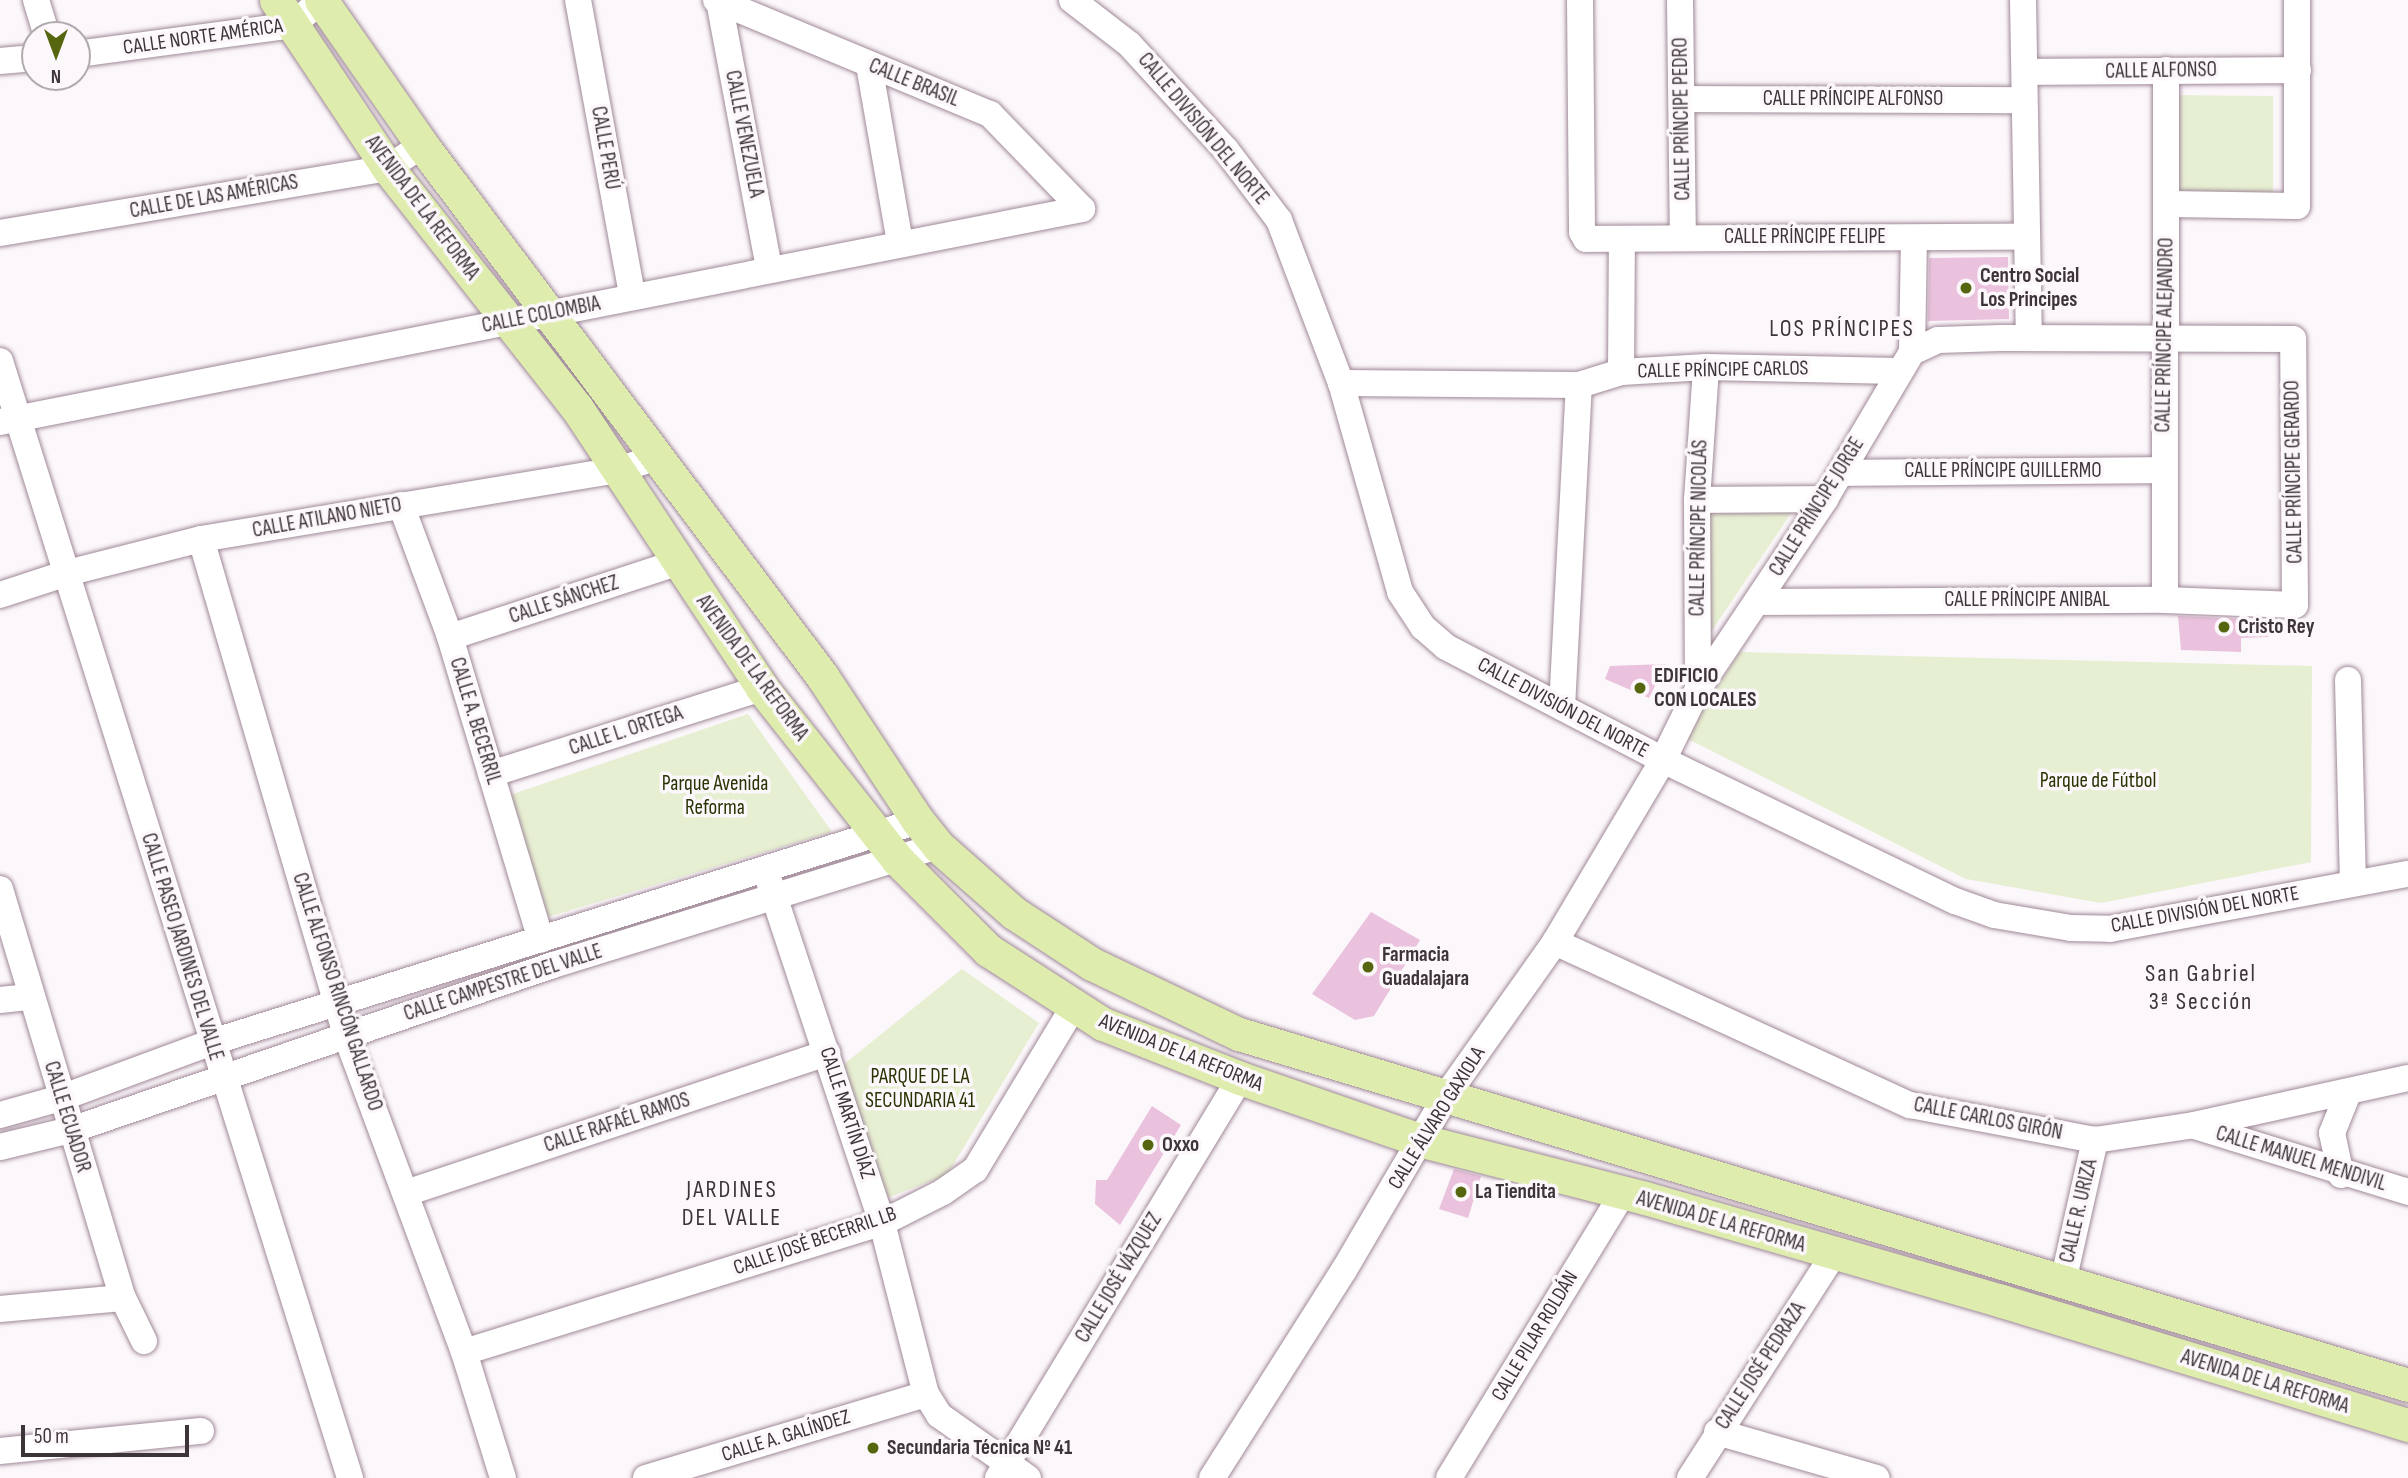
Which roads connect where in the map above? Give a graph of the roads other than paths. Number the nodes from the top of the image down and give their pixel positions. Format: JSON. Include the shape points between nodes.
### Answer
{"nodes":[{"id":1,"x":36,"y":0,"type":"edge"},
{"id":2,"x":321,"y":0,"type":"edge"},
{"id":3,"x":578,"y":0,"type":"edge"},
{"id":4,"x":1580,"y":0,"type":"edge"},
{"id":5,"x":1680,"y":0,"type":"edge"},
{"id":6,"x":2023,"y":0,"type":"edge"},
{"id":7,"x":2297,"y":0,"type":"edge"},
{"id":8,"x":718,"y":1,"type":"edge"},
{"id":9,"x":1078,"y":1,"type":"edge"},
{"id":10,"x":284,"y":13,"type":"edge"},
{"id":11,"x":43,"y":21,"type":"edge"},
{"id":12,"x":91,"y":51,"type":"edge"},
{"id":13,"x":21,"y":59,"type":"edge"},
{"id":14,"x":0,"y":61,"type":"edge"},
{"id":15,"x":869,"y":65,"type":"junction"},
{"id":16,"x":2166,"y":70,"type":"junction"},
{"id":17,"x":2298,"y":70,"type":"junction"},
{"id":18,"x":2025,"y":72,"type":"junction"},
{"id":19,"x":1682,"y":99,"type":"junction"},
{"id":20,"x":2024,"y":100,"type":"junction"},
{"id":21,"x":422,"y":145,"type":"junction"},
{"id":22,"x":388,"y":168,"type":"junction"},
{"id":23,"x":2168,"y":204,"type":"junction"},
{"id":24,"x":1082,"y":209,"type":"joint"},
{"id":25,"x":0,"y":233,"type":"edge"},
{"id":26,"x":1683,"y":237,"type":"junction"},
{"id":27,"x":2027,"y":237,"type":"junction"},
{"id":28,"x":1914,"y":238,"type":"junction"},
{"id":29,"x":1622,"y":239,"type":"junction"},
{"id":30,"x":900,"y":242,"type":"junction"},
{"id":31,"x":769,"y":267,"type":"junction"},
{"id":32,"x":632,"y":295,"type":"junction"},
{"id":33,"x":552,"y":314,"type":"junction"},
{"id":34,"x":511,"y":321,"type":"junction"},
{"id":35,"x":2166,"y":337,"type":"junction"},
{"id":36,"x":2029,"y":338,"type":"junction"},
{"id":37,"x":2293,"y":339,"type":"joint"},
{"id":38,"x":0,"y":361,"type":"edge"},
{"id":39,"x":1905,"y":362,"type":"junction"},
{"id":40,"x":1706,"y":366,"type":"junction"},
{"id":41,"x":1621,"y":372,"type":"junction"},
{"id":42,"x":1341,"y":383,"type":"junction"},
{"id":43,"x":1579,"y":385,"type":"junction"},
{"id":44,"x":10,"y":418,"type":"edge"},
{"id":45,"x":657,"y":457,"type":"junction"},
{"id":46,"x":618,"y":470,"type":"junction"},
{"id":47,"x":2163,"y":470,"type":"junction"},
{"id":48,"x":1842,"y":472,"type":"junction"},
{"id":49,"x":1825,"y":499,"type":"junction"},
{"id":50,"x":1697,"y":500,"type":"junction"},
{"id":51,"x":401,"y":505,"type":"junction"},
{"id":52,"x":201,"y":540,"type":"junction"},
{"id":53,"x":677,"y":563,"type":"junction"},
{"id":54,"x":67,"y":573,"type":"junction"},
{"id":55,"x":0,"y":595,"type":"edge"},
{"id":56,"x":2165,"y":600,"type":"junction"},
{"id":57,"x":1758,"y":602,"type":"junction"},
{"id":58,"x":2295,"y":605,"type":"joint"},
{"id":59,"x":450,"y":637,"type":"junction"},
{"id":60,"x":2348,"y":680,"type":"dead end"},
{"id":61,"x":762,"y":688,"type":"junction"},
{"id":62,"x":1698,"y":689,"type":"junction"},
{"id":63,"x":1562,"y":707,"type":"junction"},
{"id":64,"x":1663,"y":760,"type":"junction"},
{"id":65,"x":491,"y":774,"type":"junction"},
{"id":66,"x":928,"y":834,"type":"junction"},
{"id":67,"x":887,"y":846,"type":"junction"},
{"id":68,"x":765,"y":869,"type":"junction"},
{"id":69,"x":2408,"y":874,"type":"edge"},
{"id":70,"x":2353,"y":883,"type":"junction"},
{"id":71,"x":0,"y":889,"type":"edge"},
{"id":72,"x":774,"y":897,"type":"junction"},
{"id":73,"x":541,"y":940,"type":"junction"},
{"id":74,"x":1555,"y":942,"type":"junction"},
{"id":75,"x":30,"y":997,"type":"junction"},
{"id":76,"x":0,"y":1000,"type":"edge"},
{"id":77,"x":336,"y":1002,"type":"junction"},
{"id":78,"x":1074,"y":1006,"type":"junction"},
{"id":79,"x":346,"y":1035,"type":"junction"},
{"id":80,"x":212,"y":1042,"type":"junction"},
{"id":81,"x":827,"y":1053,"type":"junction"},
{"id":82,"x":222,"y":1076,"type":"junction"},
{"id":83,"x":1240,"y":1078,"type":"junction"},
{"id":84,"x":2408,"y":1079,"type":"edge"},
{"id":85,"x":2348,"y":1093,"type":"junction"},
{"id":86,"x":1446,"y":1096,"type":"junction"},
{"id":87,"x":61,"y":1098,"type":"junction"},
{"id":88,"x":0,"y":1115,"type":"edge"},
{"id":89,"x":2194,"y":1125,"type":"junction"},
{"id":90,"x":71,"y":1130,"type":"junction"},
{"id":91,"x":2095,"y":1140,"type":"junction"},
{"id":92,"x":1423,"y":1141,"type":"junction"},
{"id":93,"x":0,"y":1147,"type":"edge"},
{"id":94,"x":2341,"y":1175,"type":"junction"},
{"id":95,"x":2408,"y":1192,"type":"edge"},
{"id":96,"x":406,"y":1193,"type":"junction"},
{"id":97,"x":1622,"y":1195,"type":"junction"},
{"id":98,"x":882,"y":1223,"type":"junction"},
{"id":99,"x":1833,"y":1255,"type":"junction"},
{"id":100,"x":2063,"y":1282,"type":"junction"},
{"id":101,"x":123,"y":1298,"type":"junction"},
{"id":102,"x":0,"y":1309,"type":"edge"},
{"id":103,"x":144,"y":1341,"type":"dead end"},
{"id":104,"x":464,"y":1352,"type":"junction"},
{"id":105,"x":2408,"y":1385,"type":"edge"},
{"id":106,"x":926,"y":1394,"type":"junction"},
{"id":107,"x":2408,"y":1425,"type":"edge"},
{"id":108,"x":201,"y":1431,"type":"dead end"},
{"id":109,"x":1717,"y":1432,"type":"junction"},
{"id":110,"x":0,"y":1451,"type":"edge"},
{"id":111,"x":1010,"y":1474,"type":"edge"},
{"id":112,"x":350,"y":1478,"type":"edge"},
{"id":113,"x":503,"y":1478,"type":"edge"},
{"id":114,"x":646,"y":1478,"type":"edge"},
{"id":115,"x":1212,"y":1478,"type":"edge"},
{"id":116,"x":1449,"y":1478,"type":"edge"},
{"id":117,"x":1690,"y":1478,"type":"edge"},
{"id":118,"x":1876,"y":1478,"type":"edge"}],
"edges":[{"from":1,"to":11,"type":"street"},
{"from":2,"to":10,"type":"street","name":"CALLE NORTE AMÉRICA"},
{"from":2,"to":21,"type":"main road","name":"AVENIDA DE LA REFORMA"},
{"from":3,"to":32,"type":"street","name":"CALLE PERÚ"},
{"from":4,"to":29,"type":"street","name":"CALLE PRÍNCIPE FELIPE","via":[[1583,237]]},
{"from":5,"to":19,"type":"street","name":"CALLE PRÍNCIPE PEDRO"},
{"from":6,"to":18,"type":"street"},
{"from":7,"to":17,"type":"street"},
{"from":8,"to":15,"type":"street","name":"CALLE BRASIL"},
{"from":8,"to":31,"type":"street","name":"CALLE VENEZUELA"},
{"from":9,"to":42,"type":"street","name":"CALLE DIVISIÓN DEL NORTE","via":[[1129,44],[1226,150],[1279,220]]},
{"from":10,"to":12,"type":"street","name":"CALLE NORTE AMÉRICA"},
{"from":10,"to":22,"type":"main road","name":"AVENIDA DE LA REFORMA"},
{"from":13,"to":14,"type":"street"},
{"from":15,"to":24,"type":"street","name":"CALLE BRASIL","via":[[990,114]]},
{"from":15,"to":30,"type":"street"},
{"from":16,"to":17,"type":"street","name":"CALLE ALFONSO"},
{"from":16,"to":18,"type":"street","name":"CALLE ALFONSO"},
{"from":16,"to":23,"type":"street","name":"CALLE PRÍNCIPE ALEJANDRO"},
{"from":17,"to":23,"type":"street","via":[[2297,206]]},
{"from":18,"to":20,"type":"street"},
{"from":19,"to":20,"type":"street","name":"CALLE PRÍNCIPE ALFONSO"},
{"from":19,"to":26,"type":"street","name":"CALLE PRÍNCIPE PEDRO"},
{"from":20,"to":27,"type":"street"},
{"from":21,"to":22,"type":"street","name":"CALLE DE LAS AMÉRICAS"},
{"from":21,"to":33,"type":"main road","name":"AVENIDA DE LA REFORMA"},
{"from":22,"to":25,"type":"street","name":"CALLE DE LAS AMÉRICAS"},
{"from":22,"to":34,"type":"main road","name":"AVENIDA DE LA REFORMA"},
{"from":23,"to":35,"type":"street","name":"CALLE PRÍNCIPE ALEJANDRO"},
{"from":24,"to":30,"type":"street","name":"CALLE COLOMBIA"},
{"from":26,"to":28,"type":"street","name":"CALLE PRÍNCIPE FELIPE"},
{"from":26,"to":29,"type":"street","name":"CALLE PRÍNCIPE FELIPE"},
{"from":27,"to":28,"type":"street","name":"CALLE PRÍNCIPE FELIPE"},
{"from":27,"to":36,"type":"street"},
{"from":28,"to":39,"type":"street","name":"CALLE PRÍNCIPE JORGE"},
{"from":29,"to":41,"type":"street"},
{"from":30,"to":31,"type":"street","name":"CALLE COLOMBIA"},
{"from":31,"to":32,"type":"street","name":"CALLE COLOMBIA"},
{"from":32,"to":33,"type":"street","name":"CALLE COLOMBIA"},
{"from":33,"to":34,"type":"street","name":"CALLE COLOMBIA"},
{"from":33,"to":45,"type":"main road","name":"AVENIDA DE LA REFORMA"},
{"from":34,"to":44,"type":"street","name":"CALLE COLOMBIA"},
{"from":34,"to":46,"type":"main road","name":"AVENIDA DE LA REFORMA"},
{"from":35,"to":36,"type":"street","name":"CALLE PRÍNCIPE CARLOS"},
{"from":35,"to":37,"type":"street","name":"CALLE PRÍNCIPE CARLOS"},
{"from":35,"to":47,"type":"street","name":"CALLE PRÍNCIPE ALEJANDRO"},
{"from":36,"to":39,"type":"street","name":"CALLE PRÍNCIPE CARLOS","via":[[1938,341]]},
{"from":37,"to":58,"type":"street","name":"CALLE PRÍNCIPE GERARDO"},
{"from":38,"to":44,"type":"street","name":"CALLE PASEO JARDINES DEL VALLE"},
{"from":39,"to":40,"type":"street","name":"CALLE PRÍNCIPE CARLOS"},
{"from":39,"to":48,"type":"street","name":"CALLE PRÍNCIPE JORGE"},
{"from":40,"to":41,"type":"street","name":"CALLE PRÍNCIPE CARLOS"},
{"from":40,"to":50,"type":"street","name":"CALLE PRÍNCIPE NICOLÁS"},
{"from":41,"to":43,"type":"street","name":"CALLE PRÍNCIPE CARLOS"},
{"from":42,"to":43,"type":"street","name":"CALLE PRÍNCIPE CARLOS"},
{"from":42,"to":63,"type":"street","name":"CALLE DIVISIÓN DEL NORTE","via":[[1400,592],[1423,626],[1446,647]]},
{"from":43,"to":63,"type":"street"},
{"from":44,"to":54,"type":"street","name":"CALLE PASEO JARDINES DEL VALLE"},
{"from":45,"to":46,"type":"street","name":"CALLE ATILANO NIETO"},
{"from":45,"to":66,"type":"main road","name":"AVENIDA DE LA REFORMA","via":[[822,676]]},
{"from":46,"to":51,"type":"street","name":"CALLE ATILANO NIETO"},
{"from":46,"to":53,"type":"main road","name":"AVENIDA DE LA REFORMA"},
{"from":47,"to":48,"type":"street","name":"CALLE PRÍNCIPE GUILLERMO"},
{"from":47,"to":56,"type":"street","name":"CALLE PRÍNCIPE ALEJANDRO"},
{"from":48,"to":49,"type":"street","name":"CALLE PRÍNCIPE JORGE"},
{"from":49,"to":50,"type":"street"},
{"from":49,"to":57,"type":"street","name":"CALLE PRÍNCIPE JORGE"},
{"from":50,"to":62,"type":"street","name":"CALLE PRÍNCIPE NICOLÁS"},
{"from":51,"to":52,"type":"street","name":"CALLE ATILANO NIETO"},
{"from":51,"to":59,"type":"street","name":"CALLE A. BECERRIL"},
{"from":52,"to":54,"type":"street","name":"CALLE ATILANO NIETO"},
{"from":52,"to":77,"type":"street","name":"CALLE ALFONSO RINCÓN GALLARDO"},
{"from":53,"to":59,"type":"street","name":"CALLE SÁNCHEZ"},
{"from":53,"to":61,"type":"main road","name":"AVENIDA DE LA REFORMA"},
{"from":54,"to":55,"type":"street","name":"CALLE ATILANO NIETO"},
{"from":54,"to":80,"type":"street","name":"CALLE PASEO JARDINES DEL VALLE"},
{"from":56,"to":57,"type":"street","name":"CALLE PRÍNCIPE ANIBAL"},
{"from":56,"to":58,"type":"street","name":"CALLE PRÍNCIPE ANIBAL"},
{"from":57,"to":62,"type":"street","name":"CALLE PRÍNCIPE JORGE"},
{"from":59,"to":65,"type":"street","name":"CALLE A. BECERRIL"},
{"from":60,"to":70,"type":"street"},
{"from":61,"to":65,"type":"street","name":"CALLE L. ORTEGA"},
{"from":61,"to":67,"type":"main road","name":"AVENIDA DE LA REFORMA"},
{"from":62,"to":64,"type":"street","name":"CALLE PRÍNCIPE JORGE"},
{"from":63,"to":64,"type":"street","name":"CALLE DIVISIÓN DEL NORTE"},
{"from":64,"to":70,"type":"street","name":"CALLE DIVISIÓN DEL NORTE","via":[[1955,901],[2034,922],[2110,929]]},
{"from":64,"to":74,"type":"street","name":"CALLE ÁLVARO GAXIOLA"},
{"from":65,"to":73,"type":"street","name":"CALLE A. BECERRIL"},
{"from":66,"to":67,"type":"street","name":"CALLE CAMPESTRE DEL VALLE"},
{"from":66,"to":86,"type":"main road","name":"AVENIDA DE LA REFORMA","via":[[1014,913],[1092,964],[1239,1034]]},
{"from":67,"to":68,"type":"street","name":"CALLE CAMPESTRE DEL VALLE"},
{"from":67,"to":72,"type":"street","name":"CALLE CAMPESTRE DEL VALLE"},
{"from":67,"to":78,"type":"main road","name":"AVENIDA DE LA REFORMA","via":[[988,950]]},
{"from":68,"to":72,"type":"street","name":"CALLE MARTÍN DÍAZ"},
{"from":68,"to":73,"type":"street","name":"CALLE CAMPESTRE DEL VALLE"},
{"from":69,"to":70,"type":"street","name":"CALLE DIVISIÓN DEL NORTE"},
{"from":71,"to":75,"type":"street","name":"CALLE ECUADOR"},
{"from":72,"to":79,"type":"street","name":"CALLE CAMPESTRE DEL VALLE"},
{"from":72,"to":81,"type":"street","name":"CALLE MARTÍN DÍAZ"},
{"from":73,"to":77,"type":"street","name":"CALLE CAMPESTRE DEL VALLE"},
{"from":74,"to":86,"type":"street","name":"CALLE ÁLVARO GAXIOLA"},
{"from":74,"to":91,"type":"street","name":"CALLE CARLOS GIRÓN","via":[[1910,1104]]},
{"from":75,"to":76,"type":"street"},
{"from":75,"to":87,"type":"street","name":"CALLE ECUADOR"},
{"from":77,"to":79,"type":"street","name":"CALLE ALFONSO RINCÓN GALLARDO"},
{"from":77,"to":80,"type":"street","name":"CALLE CAMPESTRE DEL VALLE"},
{"from":78,"to":83,"type":"main road","name":"AVENIDA DE LA REFORMA","via":[[1102,1024]]},
{"from":78,"to":98,"type":"street","name":"CALLE JOSÉ BECERRIL LB","via":[[975,1170]]},
{"from":79,"to":82,"type":"street","name":"CALLE CAMPESTRE DEL VALLE"},
{"from":79,"to":96,"type":"street","name":"CALLE ALFONSO RINCÓN GALLARDO"},
{"from":80,"to":82,"type":"street","name":"CALLE PASEO JARDINES DEL VALLE"},
{"from":80,"to":87,"type":"street","name":"CALLE CAMPESTRE DEL VALLE"},
{"from":81,"to":96,"type":"street","name":"CALLE RAFAÉL RAMOS"},
{"from":81,"to":98,"type":"street","name":"CALLE MARTÍN DÍAZ"},
{"from":82,"to":90,"type":"street","name":"CALLE CAMPESTRE DEL VALLE"},
{"from":82,"to":112,"type":"street","name":"CALLE PASEO JARDINES DEL VALLE"},
{"from":83,"to":92,"type":"main road","name":"AVENIDA DE LA REFORMA"},
{"from":83,"to":111,"type":"street","name":"CALLE JOSÉ VÁZQUEZ"},
{"from":84,"to":85,"type":"street","name":"CALLE CARLOS GIRÓN"},
{"from":85,"to":89,"type":"street","name":"CALLE CARLOS GIRÓN"},
{"from":85,"to":94,"type":"street","via":[[2332,1133]]},
{"from":86,"to":92,"type":"street","name":"CALLE ÁLVARO GAXIOLA"},
{"from":86,"to":100,"type":"main road","name":"AVENIDA DE LA REFORMA"},
{"from":87,"to":88,"type":"street","name":"CALLE CAMPESTRE DEL VALLE"},
{"from":87,"to":90,"type":"street","name":"CALLE ECUADOR"},
{"from":89,"to":91,"type":"street","name":"CALLE CARLOS GIRÓN"},
{"from":89,"to":94,"type":"street","name":"CALLE MANUEL MENDIVIL"},
{"from":90,"to":93,"type":"street","name":"CALLE CAMPESTRE DEL VALLE"},
{"from":90,"to":101,"type":"street","name":"CALLE ECUADOR"},
{"from":91,"to":100,"type":"street","name":"CALLE R. URIZA"},
{"from":92,"to":97,"type":"main road","name":"AVENIDA DE LA REFORMA"},
{"from":92,"to":115,"type":"street","name":"CALLE ÁLVARO GAXIOLA"},
{"from":94,"to":95,"type":"street","name":"CALLE MANUEL MENDIVIL"},
{"from":96,"to":104,"type":"street","name":"CALLE ALFONSO RINCÓN GALLARDO"},
{"from":97,"to":99,"type":"main road","name":"AVENIDA DE LA REFORMA"},
{"from":97,"to":116,"type":"street","name":"CALLE PILAR ROLDÁN"},
{"from":98,"to":104,"type":"street","name":"CALLE JOSÉ BECERRIL LB"},
{"from":98,"to":106,"type":"street","name":"CALLE MARTÍN DÍAZ"},
{"from":99,"to":107,"type":"main road","name":"AVENIDA DE LA REFORMA","via":[[2002,1301]]},
{"from":99,"to":109,"type":"street","name":"CALLE JOSÉ PEDRAZA"},
{"from":100,"to":105,"type":"main road","name":"AVENIDA DE LA REFORMA"},
{"from":101,"to":102,"type":"street"},
{"from":101,"to":103,"type":"street","name":"CALLE ECUADOR"},
{"from":104,"to":113,"type":"street","name":"CALLE ALFONSO RINCÓN GALLARDO"},
{"from":106,"to":111,"type":"street","name":"CALLE MARTÍN DÍAZ","via":[[939,1415]]},
{"from":106,"to":114,"type":"street","name":"CALLE A. GALÍNDEZ"},
{"from":108,"to":110,"type":"street"},
{"from":109,"to":117,"type":"street","name":"CALLE JOSÉ PEDRAZA"},
{"from":109,"to":118,"type":"street"}]}
